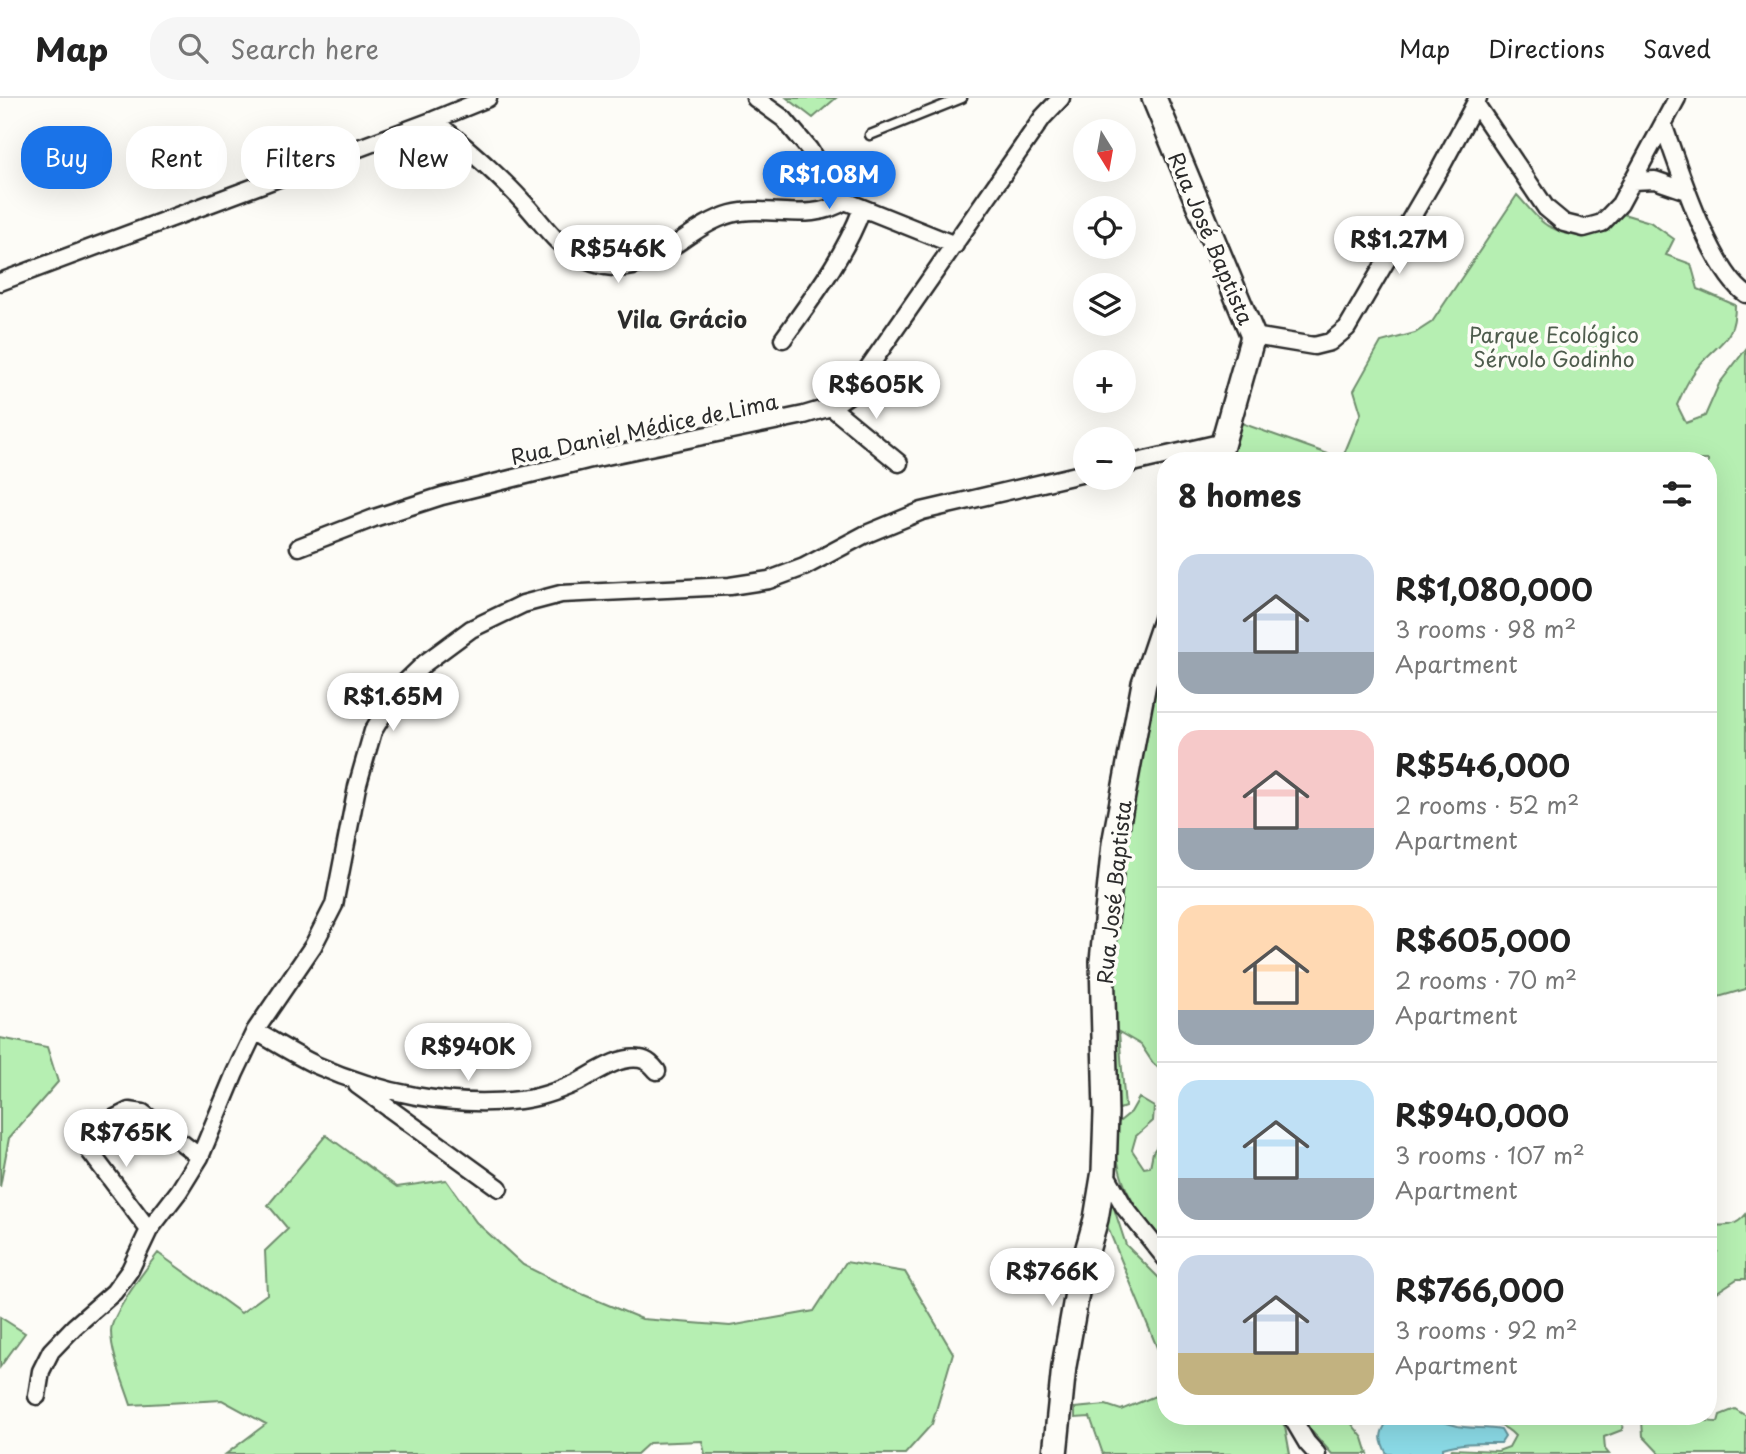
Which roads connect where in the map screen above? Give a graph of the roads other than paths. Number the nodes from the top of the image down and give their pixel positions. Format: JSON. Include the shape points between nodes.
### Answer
{"nodes":[{"id":1,"x":488,"y":98,"type":"edge"},
{"id":2,"x":755,"y":98,"type":"edge"},
{"id":3,"x":962,"y":98,"type":"edge"},
{"id":4,"x":1061,"y":98,"type":"edge"},
{"id":5,"x":1154,"y":98,"type":"edge"},
{"id":6,"x":1677,"y":98,"type":"edge"},
{"id":7,"x":1476,"y":101,"type":"edge"},
{"id":8,"x":434,"y":120,"type":"junction"},
{"id":9,"x":1664,"y":124,"type":"junction"},
{"id":10,"x":870,"y":135,"type":"dead end"},
{"id":11,"x":1632,"y":181,"type":"junction"},
{"id":12,"x":1687,"y":191,"type":"junction"},
{"id":13,"x":845,"y":201,"type":"junction"},
{"id":14,"x":862,"y":209,"type":"junction"},
{"id":15,"x":955,"y":245,"type":"junction"},
{"id":16,"x":0,"y":282,"type":"edge"},
{"id":17,"x":1746,"y":294,"type":"edge"},
{"id":18,"x":1253,"y":335,"type":"junction"},
{"id":19,"x":783,"y":339,"type":"dead end"},
{"id":20,"x":831,"y":407,"type":"junction"},
{"id":21,"x":1221,"y":451,"type":"edge"},
{"id":22,"x":1157,"y":460,"type":"edge"},
{"id":23,"x":899,"y":463,"type":"dead end"},
{"id":24,"x":1136,"y":463,"type":"edge"},
{"id":25,"x":1073,"y":476,"type":"edge"},
{"id":26,"x":299,"y":547,"type":"dead end"},
{"id":27,"x":1157,"y":644,"type":"edge"},
{"id":28,"x":255,"y":1031,"type":"junction"},
{"id":29,"x":657,"y":1071,"type":"dead end"},
{"id":30,"x":346,"y":1078,"type":"junction"},
{"id":31,"x":76,"y":1126,"type":"dead end"},
{"id":32,"x":91,"y":1153,"type":"junction"},
{"id":33,"x":200,"y":1157,"type":"junction"},
{"id":34,"x":1104,"y":1171,"type":"junction"},
{"id":35,"x":499,"y":1188,"type":"dead end"},
{"id":36,"x":149,"y":1230,"type":"junction"},
{"id":37,"x":1157,"y":1248,"type":"edge"},
{"id":38,"x":37,"y":1395,"type":"dead end"},
{"id":39,"x":1296,"y":1425,"type":"edge"},
{"id":40,"x":1055,"y":1454,"type":"edge"},
{"id":41,"x":1317,"y":1454,"type":"edge"}],
"edges":[{"from":1,"to":8,"type":"street"},
{"from":2,"to":13,"type":"street","via":[[784,120]]},
{"from":3,"to":10,"type":"lane"},
{"from":4,"to":15,"type":"street","name":"Rua Daniel Médice de Lima"},
{"from":5,"to":18,"type":"street","name":"Rua José Baptista"},
{"from":6,"to":9,"type":"street"},
{"from":7,"to":11,"type":"street","via":[[1546,208],[1564,223],[1584,228],[1602,223],[1620,204]]},
{"from":7,"to":18,"type":"street","via":[[1347,328],[1330,342],[1314,346]]},
{"from":8,"to":13,"type":"street","via":[[524,202],[560,244],[581,258],[612,267],[631,267],[651,259],[713,220],[733,214],[820,212]]},
{"from":8,"to":16,"type":"street"},
{"from":9,"to":11,"type":"street"},
{"from":9,"to":12,"type":"street"},
{"from":11,"to":12,"type":"street","via":[[1655,180]]},
{"from":12,"to":17,"type":"street","via":[[1720,265]]},
{"from":13,"to":14,"type":"street"},
{"from":14,"to":15,"type":"street"},
{"from":14,"to":19,"type":"street","via":[[834,266]]},
{"from":15,"to":20,"type":"street","name":"Rua Daniel Médice de Lima","via":[[850,394]]},
{"from":18,"to":21,"type":"street","name":"Rua José Baptista"},
{"from":20,"to":23,"type":"street"},
{"from":20,"to":26,"type":"street","name":"Rua Daniel Médice de Lima","via":[[442,496]]},
{"from":22,"to":24,"type":"street"},
{"from":25,"to":28,"type":"street","via":[[922,511],[769,579],[730,586],[561,594],[523,604],[471,629],[400,688],[373,731],[334,905],[313,946]]},
{"from":27,"to":34,"type":"street","name":"Rua José Baptista","via":[[1144,682],[1114,844],[1102,961]]},
{"from":28,"to":30,"type":"street"},
{"from":28,"to":33,"type":"street"},
{"from":29,"to":30,"type":"street","via":[[641,1059],[625,1059],[536,1099],[489,1104],[415,1097]]},
{"from":30,"to":35,"type":"street"},
{"from":31,"to":32,"type":"street"},
{"from":32,"to":33,"type":"street","via":[[113,1119],[129,1111],[143,1113]]},
{"from":32,"to":36,"type":"street"},
{"from":33,"to":36,"type":"street"},
{"from":34,"to":37,"type":"street","via":[[1125,1208]]},
{"from":34,"to":40,"type":"street","name":"Rua José Baptista","via":[[1064,1366]]},
{"from":36,"to":38,"type":"street","via":[[114,1292],[51,1351]]},
{"from":39,"to":41,"type":"street"}]}
